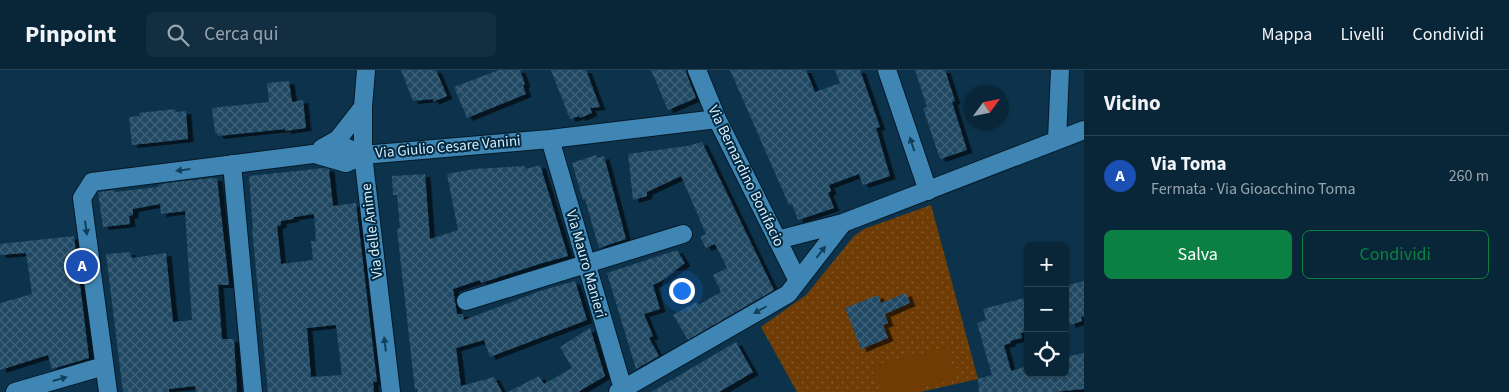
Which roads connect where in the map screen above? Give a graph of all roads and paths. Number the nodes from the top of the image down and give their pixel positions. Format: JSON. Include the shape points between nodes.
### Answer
{"nodes":[{"id":1,"x":366,"y":70,"type":"edge"},
{"id":2,"x":697,"y":70,"type":"edge"},
{"id":3,"x":887,"y":70,"type":"edge"},
{"id":4,"x":1060,"y":70,"type":"edge"},
{"id":5,"x":363,"y":107,"type":"junction"},
{"id":6,"x":717,"y":119,"type":"junction"},
{"id":7,"x":1084,"y":130,"type":"edge"},
{"id":8,"x":550,"y":139,"type":"junction"},
{"id":9,"x":1057,"y":140,"type":"junction"},
{"id":10,"x":313,"y":154,"type":"junction"},
{"id":11,"x":363,"y":154,"type":"junction"},
{"id":12,"x":232,"y":164,"type":"junction"},
{"id":13,"x":928,"y":190,"type":"junction"},
{"id":14,"x":843,"y":223,"type":"junction"},
{"id":15,"x":683,"y":234,"type":"dead end"},
{"id":16,"x":777,"y":240,"type":"junction"},
{"id":17,"x":586,"y":264,"type":"junction"},
{"id":18,"x":798,"y":281,"type":"junction"},
{"id":19,"x":466,"y":301,"type":"dead end"},
{"id":20,"x":104,"y":366,"type":"junction"},
{"id":21,"x":620,"y":390,"type":"edge"},
{"id":22,"x":15,"y":392,"type":"edge"},
{"id":23,"x":108,"y":392,"type":"edge"},
{"id":24,"x":253,"y":392,"type":"edge"},
{"id":25,"x":391,"y":392,"type":"edge"}],
"edges":[{"from":1,"to":5,"type":"street","name":"Via delle Anime"},
{"from":2,"to":6,"type":"street","name":"Via Bernardino Bonifacio"},
{"from":13,"to":3,"type":"street","one_way":true},
{"from":4,"to":9,"type":"street"},
{"from":5,"to":10,"type":"street","via":[[338,139]]},
{"from":5,"to":11,"type":"street","name":"Via delle Anime"},
{"from":6,"to":8,"type":"street","name":"Via Giulio Cesare Vanini"},
{"from":6,"to":16,"type":"street","name":"Via Bernardino Bonifacio"},
{"from":7,"to":9,"type":"street"},
{"from":8,"to":11,"type":"street","name":"Via Giulio Cesare Vanini"},
{"from":8,"to":17,"type":"street","name":"Via Mauro Manieri"},
{"from":9,"to":13,"type":"street"},
{"from":10,"to":11,"type":"street","name":"Via Giulio Cesare Vanini","via":[[345,147]]},
{"from":10,"to":12,"type":"street","name":"Via Giulio Cesare Vanini"},
{"from":25,"to":11,"type":"street","name":"Via delle Anime","one_way":true},
{"from":12,"to":20,"type":"street","name":"Via Giulio Cesare Vanini","one_way":true,"via":[[92,182],[82,198]]},
{"from":12,"to":24,"type":"street"},
{"from":13,"to":14,"type":"street"},
{"from":14,"to":16,"type":"street"},
{"from":18,"to":14,"type":"street","one_way":true},
{"from":15,"to":17,"type":"street"},
{"from":16,"to":18,"type":"street","name":"Via Bernardino Bonifacio"},
{"from":17,"to":19,"type":"street"},
{"from":17,"to":21,"type":"street","name":"Via Mauro Manieri"},
{"from":18,"to":21,"type":"street","one_way":true,"via":[[788,294]]},
{"from":22,"to":20,"type":"street","one_way":true},
{"from":20,"to":23,"type":"street"}]}
